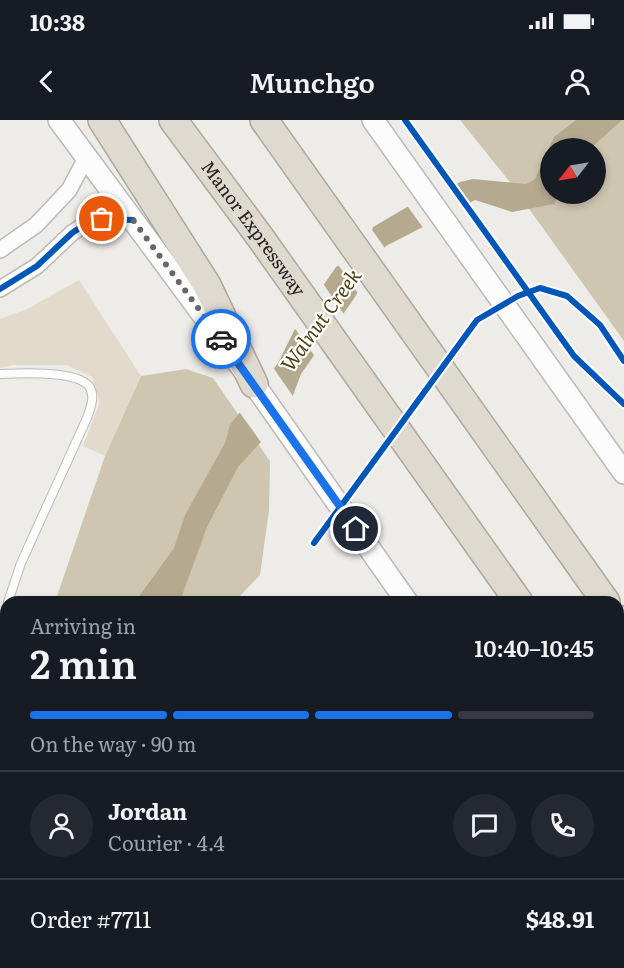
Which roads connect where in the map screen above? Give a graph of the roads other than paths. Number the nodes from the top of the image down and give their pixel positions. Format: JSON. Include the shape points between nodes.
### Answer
{"nodes":[{"id":1,"x":59,"y":120,"type":"edge"},
{"id":2,"x":102,"y":120,"type":"edge"},
{"id":3,"x":173,"y":120,"type":"edge"},
{"id":4,"x":264,"y":120,"type":"edge"},
{"id":5,"x":373,"y":121,"type":"edge"},
{"id":6,"x":86,"y":158,"type":"junction"},
{"id":7,"x":133,"y":220,"type":"junction"},
{"id":8,"x":0,"y":250,"type":"edge"},
{"id":9,"x":0,"y":289,"type":"edge"},
{"id":10,"x":199,"y":292,"type":"junction"},
{"id":11,"x":0,"y":374,"type":"edge"},
{"id":12,"x":254,"y":384,"type":"joint"},
{"id":13,"x":624,"y":473,"type":"edge"},
{"id":14,"x":10,"y":596,"type":"edge"},
{"id":15,"x":403,"y":596,"type":"edge"},
{"id":16,"x":515,"y":596,"type":"edge"},
{"id":17,"x":602,"y":596,"type":"edge"}],
"edges":[{"from":1,"to":6,"type":"main road"},
{"from":2,"to":10,"type":"highway"},
{"from":3,"to":16,"type":"highway","name":"Manor Expressway"},
{"from":4,"to":17,"type":"highway"},
{"from":5,"to":13,"type":"main road"},
{"from":6,"to":7,"type":"main road"},
{"from":6,"to":8,"type":"street","via":[[69,190],[36,225]]},
{"from":7,"to":9,"type":"street","via":[[102,219],[87,223],[37,266]]},
{"from":7,"to":10,"type":"main road"},
{"from":10,"to":12,"type":"highway"},
{"from":11,"to":14,"type":"lane","via":[[73,377],[89,386],[93,398]]},
{"from":12,"to":15,"type":"main road"}]}
